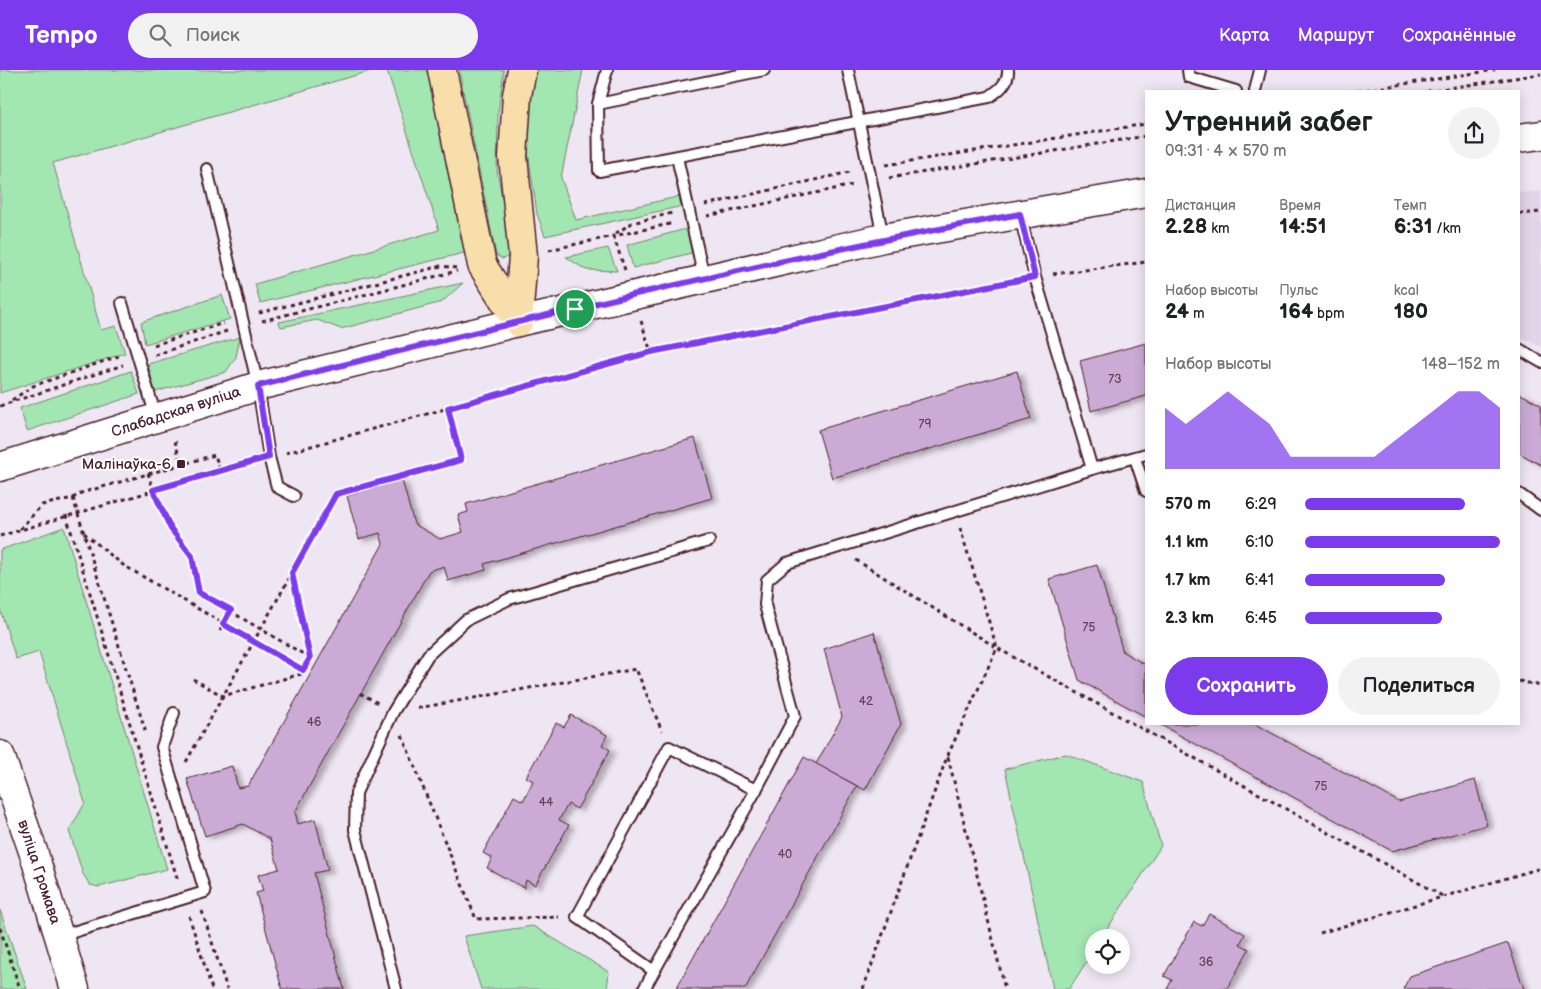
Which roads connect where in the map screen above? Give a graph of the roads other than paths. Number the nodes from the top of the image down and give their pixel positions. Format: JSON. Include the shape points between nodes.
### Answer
{"nodes":[{"id":1,"x":442,"y":70,"type":"edge"},
{"id":2,"x":522,"y":70,"type":"edge"},
{"id":3,"x":607,"y":70,"type":"edge"},
{"id":4,"x":764,"y":70,"type":"edge"},
{"id":5,"x":848,"y":70,"type":"edge"},
{"id":6,"x":1008,"y":70,"type":"edge"},
{"id":7,"x":1188,"y":70,"type":"edge"},
{"id":8,"x":1260,"y":70,"type":"edge"},
{"id":9,"x":1233,"y":90,"type":"edge"},
{"id":10,"x":1255,"y":90,"type":"edge"},
{"id":11,"x":598,"y":104,"type":"junction"},
{"id":12,"x":859,"y":123,"type":"junction"},
{"id":13,"x":1541,"y":135,"type":"edge"},
{"id":14,"x":1520,"y":138,"type":"edge"},
{"id":15,"x":677,"y":157,"type":"junction"},
{"id":16,"x":207,"y":169,"type":"dead end"},
{"id":17,"x":1145,"y":193,"type":"edge"},
{"id":18,"x":1020,"y":214,"type":"junction"},
{"id":19,"x":883,"y":238,"type":"junction"},
{"id":20,"x":704,"y":279,"type":"junction"},
{"id":21,"x":122,"y":303,"type":"dead end"},
{"id":22,"x":518,"y":322,"type":"junction"},
{"id":23,"x":1520,"y":350,"type":"edge"},
{"id":24,"x":1541,"y":362,"type":"edge"},
{"id":25,"x":258,"y":386,"type":"junction"},
{"id":26,"x":156,"y":419,"type":"junction"},
{"id":27,"x":1145,"y":454,"type":"edge"},
{"id":28,"x":1135,"y":458,"type":"junction"},
{"id":29,"x":0,"y":467,"type":"edge"},
{"id":30,"x":1092,"y":469,"type":"junction"},
{"id":31,"x":1145,"y":488,"type":"edge"},
{"id":32,"x":1520,"y":495,"type":"edge"},
{"id":33,"x":294,"y":496,"type":"dead end"},
{"id":34,"x":1541,"y":510,"type":"edge"},
{"id":35,"x":709,"y":541,"type":"dead end"},
{"id":36,"x":174,"y":713,"type":"dead end"},
{"id":37,"x":0,"y":755,"type":"edge"},
{"id":38,"x":756,"y":790,"type":"junction"},
{"id":39,"x":59,"y":936,"type":"junction"},
{"id":40,"x":654,"y":971,"type":"junction"},
{"id":41,"x":75,"y":989,"type":"edge"},
{"id":42,"x":396,"y":989,"type":"edge"},
{"id":43,"x":644,"y":989,"type":"edge"}],
"edges":[{"from":1,"to":22,"type":"highway","via":[[482,265]]},
{"from":2,"to":22,"type":"highway","via":[[513,157],[523,256]]},
{"from":3,"to":11,"type":"lane"},
{"from":4,"to":11,"type":"lane"},
{"from":5,"to":12,"type":"lane"},
{"from":6,"to":12,"type":"lane","via":[[1001,88],[989,97]]},
{"from":7,"to":9,"type":"lane","via":[[1188,76]]},
{"from":8,"to":10,"type":"lane"},
{"from":11,"to":15,"type":"lane","via":[[599,171]]},
{"from":12,"to":15,"type":"lane"},
{"from":12,"to":19,"type":"lane"},
{"from":13,"to":14,"type":"main road"},
{"from":15,"to":20,"type":"lane"},
{"from":16,"to":25,"type":"lane"},
{"from":17,"to":18,"type":"main road","name":"Слабадская вуліца"},
{"from":18,"to":19,"type":"main road","name":"Слабадская вуліца"},
{"from":18,"to":30,"type":"lane","via":[[1035,277]]},
{"from":19,"to":20,"type":"main road","name":"Слабадская вуліца"},
{"from":20,"to":22,"type":"main road","name":"Слабадская вуліца"},
{"from":21,"to":26,"type":"lane"},
{"from":22,"to":25,"type":"main road","name":"Слабадская вуліца"},
{"from":23,"to":24,"type":"lane"},
{"from":25,"to":26,"type":"main road","name":"Слабадская вуліца"},
{"from":25,"to":33,"type":"lane","via":[[277,487]]},
{"from":26,"to":29,"type":"main road","name":"Слабадская вуліца"},
{"from":27,"to":28,"type":"lane"},
{"from":28,"to":30,"type":"lane"},
{"from":28,"to":31,"type":"lane"},
{"from":30,"to":38,"type":"lane","via":[[787,563],[767,580],[765,605],[795,716]]},
{"from":32,"to":34,"type":"lane"},
{"from":35,"to":42,"type":"lane","via":[[509,599],[466,620],[428,655],[393,712],[356,793],[355,830]]},
{"from":36,"to":39,"type":"lane","via":[[162,747],[205,892]]},
{"from":37,"to":39,"type":"main road","name":"вуліца Громава"},
{"from":38,"to":40,"type":"lane"},
{"from":38,"to":40,"type":"lane","via":[[669,748],[577,917]]},
{"from":39,"to":41,"type":"main road","name":"вуліца Громава"},
{"from":40,"to":43,"type":"lane"}]}
